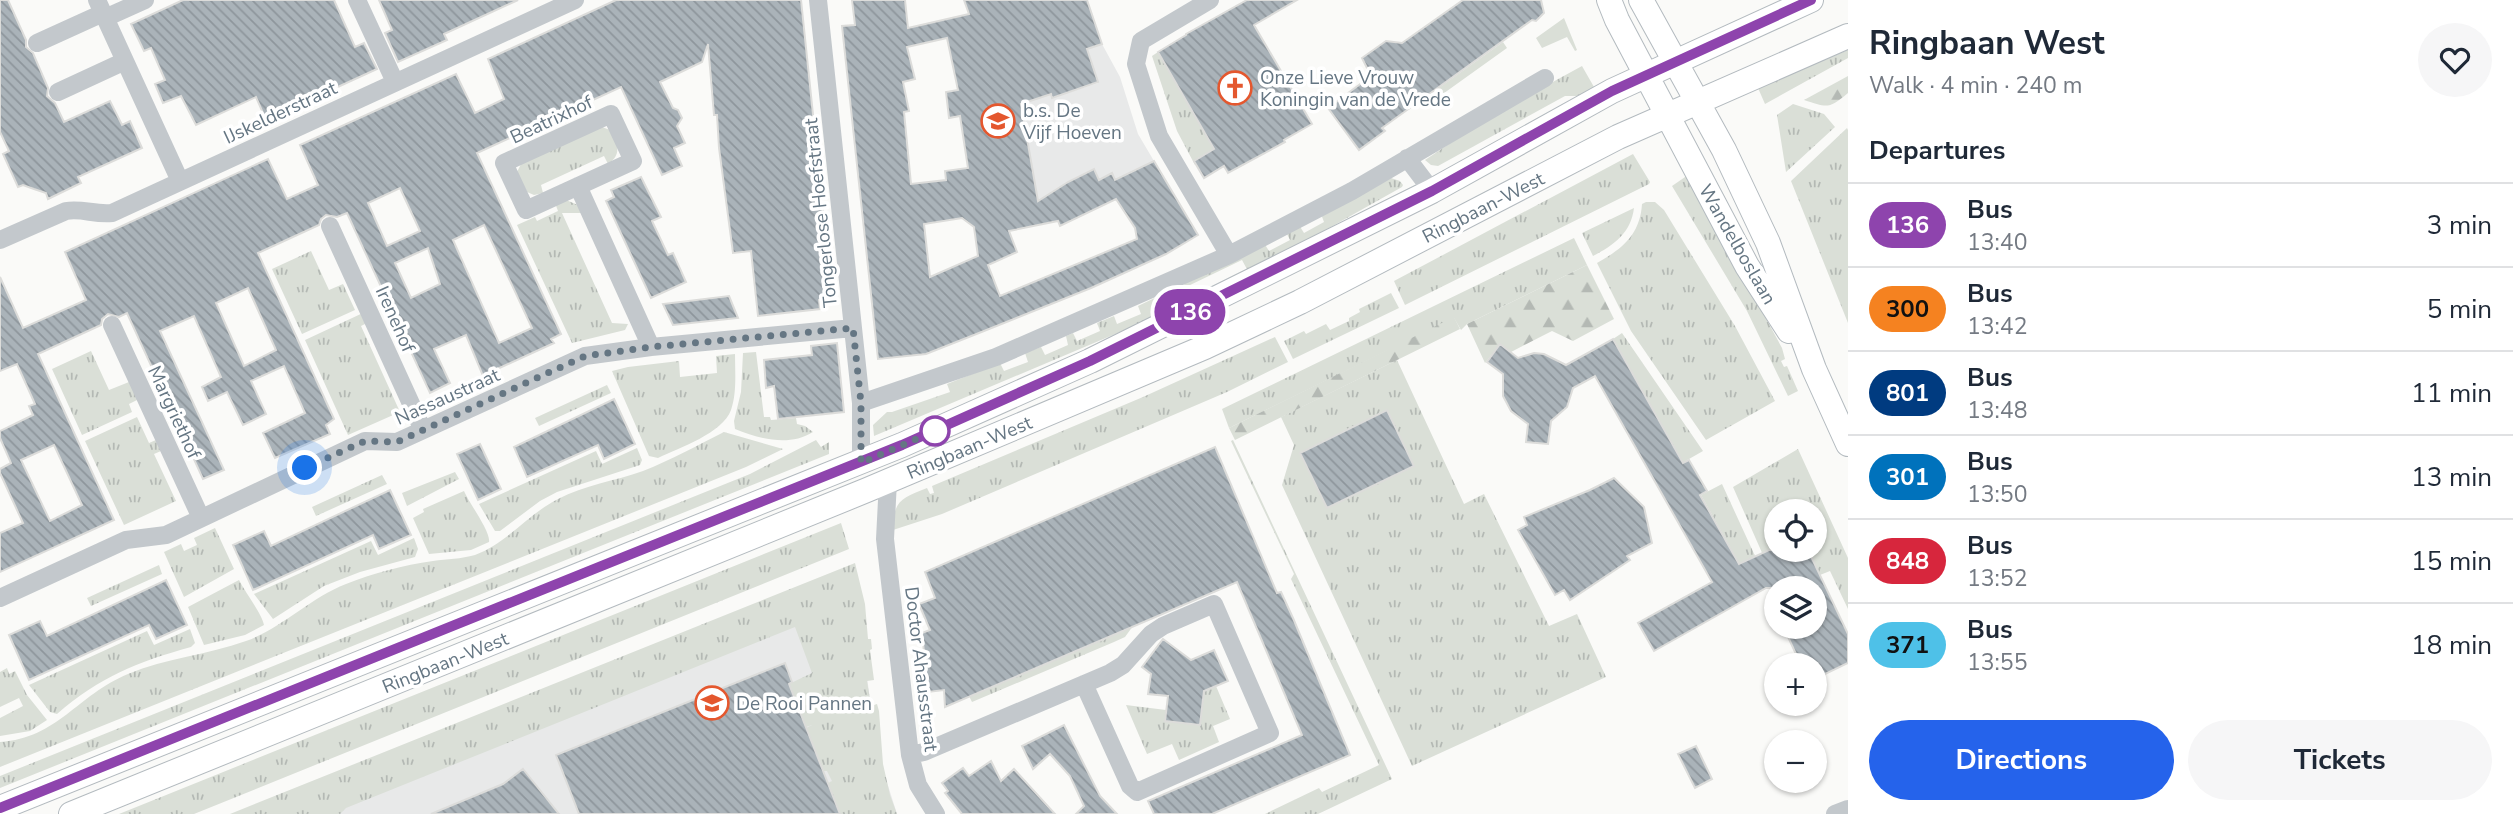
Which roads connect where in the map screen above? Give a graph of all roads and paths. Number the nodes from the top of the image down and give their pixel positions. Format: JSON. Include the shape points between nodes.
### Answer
{"nodes":[{"id":1,"x":145,"y":0,"type":"edge"},
{"id":2,"x":357,"y":0,"type":"edge"},
{"id":3,"x":575,"y":0,"type":"edge"},
{"id":4,"x":818,"y":0,"type":"edge"},
{"id":5,"x":1210,"y":0,"type":"edge"},
{"id":6,"x":1609,"y":0,"type":"edge"},
{"id":7,"x":1641,"y":0,"type":"edge"},
{"id":8,"x":1811,"y":0,"type":"edge"},
{"id":9,"x":102,"y":10,"type":"edge"},
{"id":10,"x":1848,"y":36,"type":"edge"},
{"id":11,"x":37,"y":43,"type":"dead end"},
{"id":12,"x":125,"y":61,"type":"junction"},
{"id":13,"x":1675,"y":61,"type":"junction"},
{"id":14,"x":1646,"y":75,"type":"junction"},
{"id":15,"x":1545,"y":78,"type":"dead end"},
{"id":16,"x":395,"y":82,"type":"junction"},
{"id":17,"x":58,"y":92,"type":"dead end"},
{"id":18,"x":1697,"y":101,"type":"junction"},
{"id":19,"x":1668,"y":115,"type":"junction"},
{"id":20,"x":1407,"y":158,"type":"junction"},
{"id":21,"x":180,"y":181,"type":"junction"},
{"id":22,"x":578,"y":186,"type":"junction"},
{"id":23,"x":1432,"y":191,"type":"junction"},
{"id":24,"x":330,"y":226,"type":"dead end"},
{"id":25,"x":0,"y":240,"type":"edge"},
{"id":26,"x":1229,"y":255,"type":"junction"},
{"id":27,"x":112,"y":325,"type":"dead end"},
{"id":28,"x":853,"y":328,"type":"junction"},
{"id":29,"x":651,"y":347,"type":"junction"},
{"id":30,"x":1814,"y":369,"type":"junction"},
{"id":31,"x":861,"y":403,"type":"junction"},
{"id":32,"x":423,"y":430,"type":"junction"},
{"id":33,"x":1848,"y":444,"type":"edge"},
{"id":34,"x":861,"y":463,"type":"junction"},
{"id":35,"x":888,"y":481,"type":"junction"},
{"id":36,"x":201,"y":518,"type":"junction"},
{"id":37,"x":0,"y":598,"type":"edge"},
{"id":38,"x":1084,"y":684,"type":"junction"},
{"id":39,"x":910,"y":755,"type":"junction"},
{"id":40,"x":0,"y":808,"type":"edge"},
{"id":41,"x":1848,"y":809,"type":"edge"},
{"id":42,"x":71,"y":814,"type":"edge"},
{"id":43,"x":936,"y":814,"type":"edge"},
{"id":44,"x":1835,"y":814,"type":"edge"}],
"edges":[{"from":1,"to":9,"type":"street"},
{"from":2,"to":16,"type":"street"},
{"from":3,"to":16,"type":"street","name":"IJskelderstraat"},
{"from":4,"to":28,"type":"street","name":"Tongerlose Hoefstraat"},
{"from":5,"to":26,"type":"street","via":[[1141,41],[1136,64],[1160,136]]},
{"from":6,"to":14,"type":"main road","name":"Wandelboslaan"},
{"from":7,"to":13,"type":"main road","name":"Wandelboslaan"},
{"from":8,"to":13,"type":"main road","name":"Ringbaan-West"},
{"from":9,"to":11,"type":"street"},
{"from":9,"to":12,"type":"street"},
{"from":10,"to":18,"type":"main road","name":"Ringbaan-West"},
{"from":12,"to":17,"type":"street"},
{"from":12,"to":21,"type":"street"},
{"from":13,"to":14,"type":"main road","name":"Ringbaan-West"},
{"from":13,"to":18,"type":"main road","name":"Wandelboslaan"},
{"from":14,"to":19,"type":"main road","name":"Wandelboslaan"},
{"from":14,"to":23,"type":"main road","name":"Ringbaan-West"},
{"from":15,"to":20,"type":"street"},
{"from":16,"to":21,"type":"street","name":"IJskelderstraat"},
{"from":18,"to":19,"type":"main road","name":"Ringbaan-West"},
{"from":18,"to":30,"type":"main road","name":"Wandelboslaan","via":[[1768,243]]},
{"from":19,"to":30,"type":"main road","name":"Wandelboslaan","via":[[1747,266]]},
{"from":19,"to":35,"type":"main road","name":"Ringbaan-West","via":[[1229,336]]},
{"from":20,"to":23,"type":"street","name":"Ringbaan-West"},
{"from":20,"to":26,"type":"street"},
{"from":21,"to":25,"type":"street","name":"IJskelderstraat","via":[[112,213],[66,211]]},
{"from":22,"to":22,"type":"street","name":"Beatrixhof","via":[[526,210],[504,163],[611,114],[633,161]]},
{"from":22,"to":29,"type":"street"},
{"from":23,"to":34,"type":"main road","name":"Ringbaan-West","via":[[1090,361]]},
{"from":24,"to":32,"type":"street","name":"Irenehof"},
{"from":26,"to":31,"type":"street","via":[[996,357]]},
{"from":27,"to":36,"type":"street","name":"Margriethof"},
{"from":28,"to":29,"type":"street","name":"Nassaustraat"},
{"from":28,"to":31,"type":"street","name":"Tongerlose Hoefstraat"},
{"from":29,"to":32,"type":"street","name":"Nassaustraat","via":[[585,356]]},
{"from":30,"to":33,"type":"main road","name":"Wandelboslaan"},
{"from":31,"to":34,"type":"street","name":"Tongerlose Hoefstraat"},
{"from":32,"to":36,"type":"street","name":"Nassaustraat","via":[[397,442],[365,441]]},
{"from":34,"to":40,"type":"main road","name":"Ringbaan-West"},
{"from":35,"to":39,"type":"street","name":"Doctor Ahausstraat","via":[[885,539]]},
{"from":35,"to":42,"type":"main road","name":"Ringbaan-West"},
{"from":36,"to":37,"type":"street","name":"Nassaustraat","via":[[166,535],[126,540]]},
{"from":38,"to":38,"type":"street","via":[[1122,665],[1163,626],[1214,604],[1270,733],[1137,792],[1130,786]]},
{"from":38,"to":39,"type":"street"},
{"from":39,"to":43,"type":"street","name":"Doctor Ahausstraat","via":[[918,785]]},
{"from":41,"to":44,"type":"street"}]}
